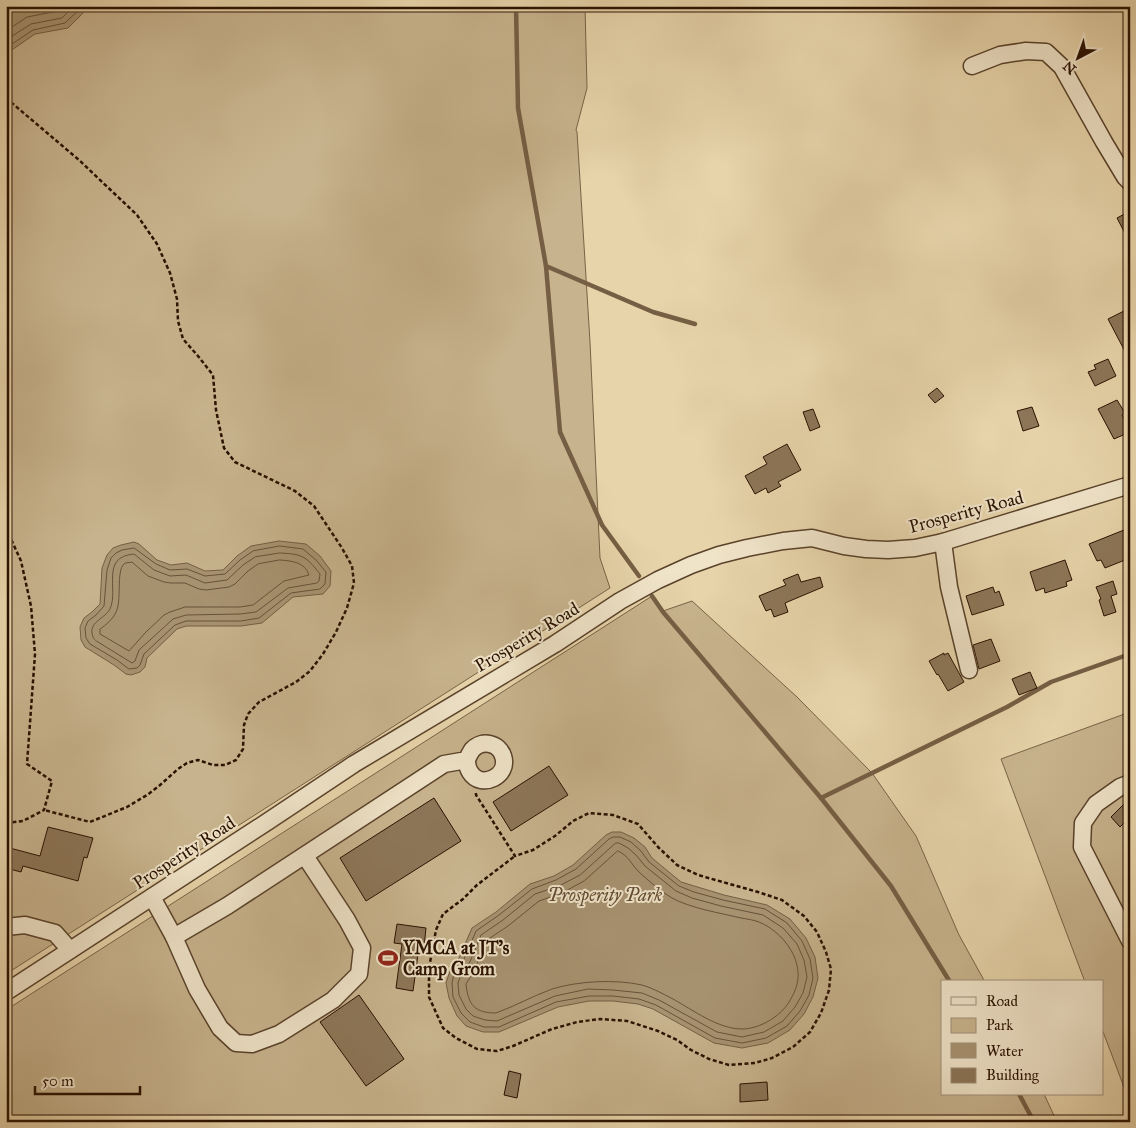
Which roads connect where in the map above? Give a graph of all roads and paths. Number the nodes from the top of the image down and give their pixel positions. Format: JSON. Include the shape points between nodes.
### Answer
{"nodes":[{"id":1,"x":972,"y":66,"type":"dead end"},
{"id":2,"x":6,"y":98,"type":"edge"},
{"id":3,"x":1130,"y":182,"type":"edge"},
{"id":4,"x":1130,"y":486,"type":"edge"},
{"id":5,"x":6,"y":528,"type":"edge"},
{"id":6,"x":942,"y":542,"type":"junction"},
{"id":7,"x":969,"y":670,"type":"dead end"},
{"id":8,"x":467,"y":760,"type":"junction"},
{"id":9,"x":476,"y":779,"type":"junction"},
{"id":10,"x":1130,"y":783,"type":"edge"},
{"id":11,"x":44,"y":810,"type":"junction"},
{"id":12,"x":6,"y":823,"type":"edge"},
{"id":13,"x":305,"y":856,"type":"junction"},
{"id":14,"x":515,"y":856,"type":"junction"},
{"id":15,"x":152,"y":897,"type":"junction"},
{"id":16,"x":6,"y":927,"type":"edge"},
{"id":17,"x":174,"y":937,"type":"junction"},
{"id":18,"x":1130,"y":941,"type":"edge"},
{"id":19,"x":70,"y":950,"type":"junction"},
{"id":20,"x":6,"y":992,"type":"edge"}],
"edges":[{"from":1,"to":3,"type":"street","via":[[1000,55],[1046,52],[1062,67]]},
{"from":2,"to":11,"type":"path","via":[[137,215],[157,244],[170,273],[183,339],[213,375],[224,448],[235,462],[295,491],[314,506],[352,566],[354,583],[336,632],[310,671],[259,702],[248,714],[243,749],[236,760],[225,764],[198,760],[187,763],[147,795],[90,822]]},
{"from":4,"to":6,"type":"street","name":"Prosperity Road"},
{"from":5,"to":11,"type":"path","via":[[22,561],[31,606],[35,654],[27,764],[52,781]]},
{"from":6,"to":7,"type":"street"},
{"from":6,"to":15,"type":"street","name":"Prosperity Road","via":[[888,550],[844,546],[812,538],[783,541],[719,555],[666,576],[354,764]]},
{"from":8,"to":9,"type":"street","via":[[469,771]]},
{"from":8,"to":9,"type":"street","via":[[480,744],[490,744],[500,750],[504,768],[498,776],[487,781]]},
{"from":8,"to":13,"type":"street","via":[[444,764]]},
{"from":9,"to":14,"type":"path","via":[[476,795]]},
{"from":10,"to":18,"type":"street","via":[[1096,804],[1083,823],[1082,847]]},
{"from":11,"to":12,"type":"path","via":[[23,821]]},
{"from":13,"to":17,"type":"street"},
{"from":13,"to":17,"type":"street","via":[[362,948],[359,974],[333,1000],[279,1034],[252,1044],[236,1043],[220,1028],[197,989]]},
{"from":14,"to":14,"type":"path","via":[[533,850],[589,813],[613,815],[638,824],[677,865],[698,875],[782,900],[804,916],[817,932],[831,969],[830,990],[821,1013],[810,1032],[793,1046],[755,1063],[729,1065],[690,1050],[658,1031],[627,1021],[600,1019],[552,1029],[497,1050],[477,1049],[442,1028],[429,998],[429,968],[436,930],[443,914]]},
{"from":15,"to":17,"type":"street"},
{"from":15,"to":19,"type":"street","name":"Prosperity Road"},
{"from":16,"to":19,"type":"street","via":[[25,925],[55,933]]},
{"from":19,"to":20,"type":"street","name":"Prosperity Road"}]}
